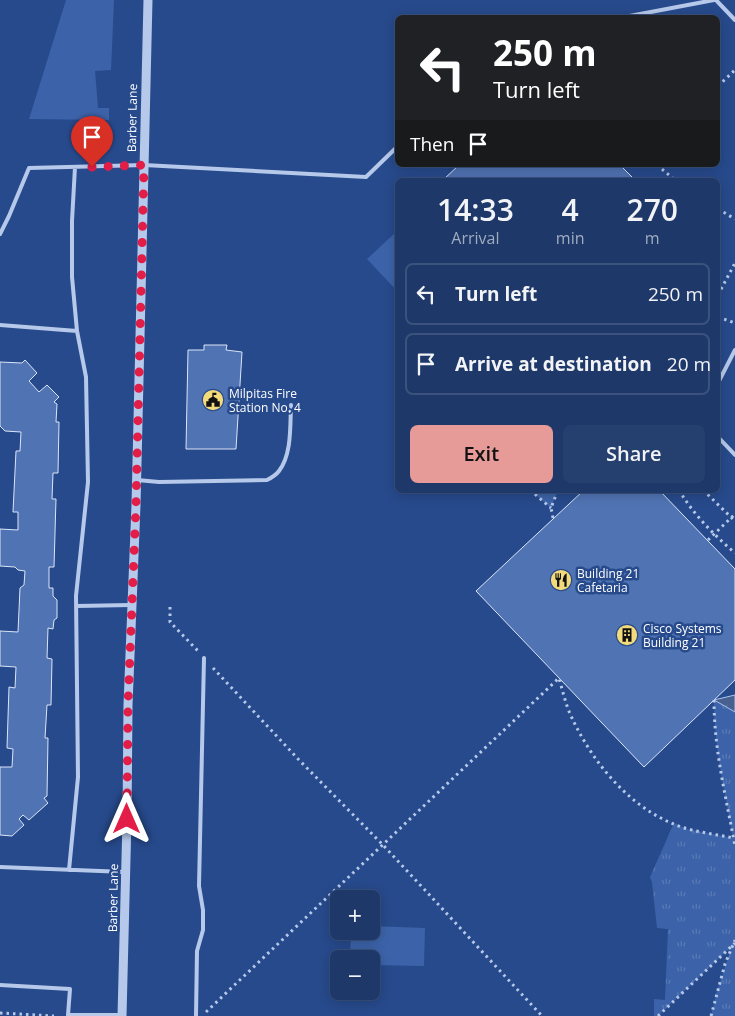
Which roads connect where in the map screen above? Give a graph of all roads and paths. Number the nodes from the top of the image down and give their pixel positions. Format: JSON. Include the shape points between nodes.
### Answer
{"nodes":[{"id":1,"x":148,"y":0,"type":"edge"},
{"id":2,"x":715,"y":0,"type":"edge"},
{"id":3,"x":635,"y":15,"type":"edge"},
{"id":4,"x":735,"y":20,"type":"edge"},
{"id":5,"x":735,"y":70,"type":"edge"},
{"id":6,"x":720,"y":84,"type":"edge"},
{"id":7,"x":395,"y":149,"type":"edge"},
{"id":8,"x":144,"y":165,"type":"junction"},
{"id":9,"x":75,"y":167,"type":"junction"},
{"id":10,"x":659,"y":167,"type":"edge"},
{"id":11,"x":673,"y":178,"type":"edge"},
{"id":12,"x":720,"y":210,"type":"edge"},
{"id":13,"x":735,"y":219,"type":"edge"},
{"id":14,"x":0,"y":234,"type":"edge"},
{"id":15,"x":735,"y":263,"type":"edge"},
{"id":16,"x":720,"y":291,"type":"edge"},
{"id":17,"x":720,"y":318,"type":"edge"},
{"id":18,"x":735,"y":323,"type":"edge"},
{"id":19,"x":0,"y":324,"type":"edge"},
{"id":20,"x":77,"y":331,"type":"junction"},
{"id":21,"x":735,"y":350,"type":"edge"},
{"id":22,"x":720,"y":379,"type":"edge"},
{"id":23,"x":291,"y":405,"type":"dead end"},
{"id":24,"x":720,"y":439,"type":"edge"},
{"id":25,"x":735,"y":455,"type":"edge"},
{"id":26,"x":137,"y":480,"type":"junction"},
{"id":27,"x":534,"y":493,"type":"edge"},
{"id":28,"x":557,"y":493,"type":"edge"},
{"id":29,"x":682,"y":493,"type":"edge"},
{"id":30,"x":707,"y":493,"type":"edge"},
{"id":31,"x":551,"y":508,"type":"junction"},
{"id":32,"x":734,"y":516,"type":"edge"},
{"id":33,"x":553,"y":518,"type":"dead end"},
{"id":34,"x":735,"y":521,"type":"edge"},
{"id":35,"x":714,"y":534,"type":"junction"},
{"id":36,"x":708,"y":540,"type":"dead end"},
{"id":37,"x":735,"y":553,"type":"edge"},
{"id":38,"x":132,"y":605,"type":"junction"},
{"id":39,"x":76,"y":606,"type":"junction"},
{"id":40,"x":170,"y":607,"type":"dead end"},
{"id":41,"x":204,"y":658,"type":"junction"},
{"id":42,"x":714,"y":700,"type":"dead end"},
{"id":43,"x":734,"y":838,"type":"junction"},
{"id":44,"x":383,"y":845,"type":"junction"},
{"id":45,"x":735,"y":846,"type":"edge"},
{"id":46,"x":0,"y":867,"type":"edge"},
{"id":47,"x":69,"y":870,"type":"junction"},
{"id":48,"x":126,"y":872,"type":"junction"},
{"id":49,"x":734,"y":943,"type":"edge"},
{"id":50,"x":0,"y":985,"type":"edge"},
{"id":51,"x":0,"y":1013,"type":"edge"},
{"id":52,"x":54,"y":1016,"type":"edge"},
{"id":53,"x":122,"y":1016,"type":"edge"},
{"id":54,"x":196,"y":1016,"type":"edge"},
{"id":55,"x":202,"y":1016,"type":"edge"},
{"id":56,"x":542,"y":1016,"type":"edge"},
{"id":57,"x":658,"y":1016,"type":"edge"},
{"id":58,"x":711,"y":1016,"type":"edge"}],
"edges":[{"from":1,"to":8,"type":"street","name":"Barber Lane"},
{"from":2,"to":3,"type":"lane"},
{"from":2,"to":4,"type":"lane"},
{"from":5,"to":6,"type":"path"},
{"from":7,"to":8,"type":"lane","via":[[366,176]]},
{"from":8,"to":9,"type":"lane"},
{"from":8,"to":26,"type":"street","name":"Barber Lane"},
{"from":9,"to":14,"type":"lane","via":[[29,168]]},
{"from":9,"to":20,"type":"lane","via":[[72,277]]},
{"from":10,"to":11,"type":"path"},
{"from":12,"to":13,"type":"path"},
{"from":15,"to":16,"type":"path"},
{"from":17,"to":18,"type":"path"},
{"from":19,"to":20,"type":"lane"},
{"from":20,"to":39,"type":"lane","via":[[86,377],[88,482]]},
{"from":21,"to":22,"type":"lane"},
{"from":23,"to":26,"type":"lane","via":[[285,460],[279,472],[267,480]]},
{"from":24,"to":25,"type":"lane"},
{"from":26,"to":38,"type":"street","name":"Barber Lane"},
{"from":27,"to":31,"type":"path"},
{"from":28,"to":31,"type":"path"},
{"from":29,"to":35,"type":"path"},
{"from":30,"to":32,"type":"path"},
{"from":31,"to":33,"type":"path"},
{"from":32,"to":34,"type":"path"},
{"from":32,"to":35,"type":"path"},
{"from":35,"to":36,"type":"path"},
{"from":35,"to":37,"type":"path"},
{"from":38,"to":39,"type":"lane"},
{"from":38,"to":48,"type":"street","name":"Barber Lane"},
{"from":39,"to":47,"type":"lane","via":[[78,777]]},
{"from":40,"to":41,"type":"path","via":[[170,622]]},
{"from":41,"to":44,"type":"path"},
{"from":41,"to":54,"type":"lane","via":[[199,886],[204,910],[197,951]]},
{"from":42,"to":43,"type":"path","via":[[716,745]]},
{"from":43,"to":44,"type":"path","via":[[687,829],[664,819],[617,786],[582,737],[559,678]]},
{"from":43,"to":45,"type":"path"},
{"from":44,"to":55,"type":"path"},
{"from":44,"to":56,"type":"path"},
{"from":46,"to":47,"type":"lane"},
{"from":47,"to":48,"type":"lane"},
{"from":48,"to":53,"type":"street","name":"Barber Lane"},
{"from":49,"to":57,"type":"path"},
{"from":49,"to":58,"type":"path"},
{"from":50,"to":53,"type":"lane","via":[[70,989],[68,1014]]},
{"from":51,"to":52,"type":"path"}]}
